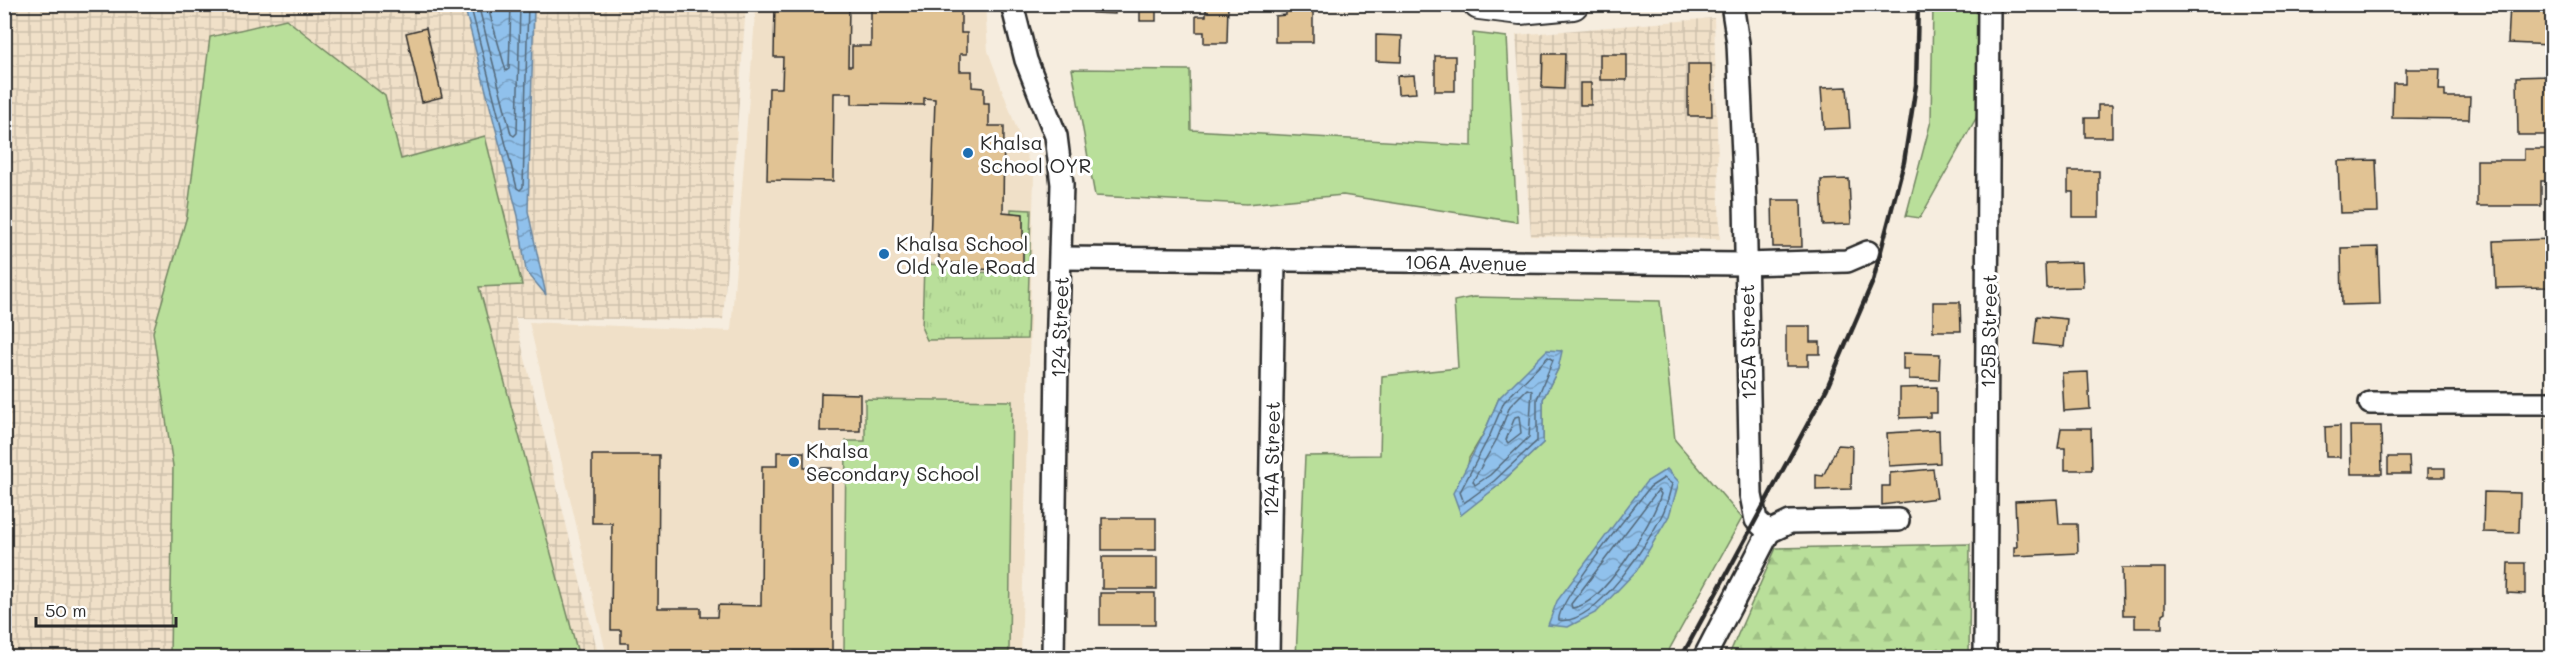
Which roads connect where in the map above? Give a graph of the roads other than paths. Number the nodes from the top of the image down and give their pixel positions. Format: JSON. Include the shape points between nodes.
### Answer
{"nodes":[{"id":1,"x":1012,"y":4,"type":"edge"},
{"id":2,"x":1479,"y":4,"type":"edge"},
{"id":3,"x":1573,"y":4,"type":"edge"},
{"id":4,"x":1732,"y":4,"type":"edge"},
{"id":5,"x":1989,"y":4,"type":"edge"},
{"id":6,"x":1868,"y":252,"type":"dead end"},
{"id":7,"x":1061,"y":258,"type":"junction"},
{"id":8,"x":1274,"y":260,"type":"junction"},
{"id":9,"x":1745,"y":264,"type":"junction"},
{"id":10,"x":2370,"y":404,"type":"dead end"},
{"id":11,"x":2553,"y":404,"type":"edge"},
{"id":12,"x":1898,"y":520,"type":"dead end"},
{"id":13,"x":1769,"y":532,"type":"junction"},
{"id":14,"x":1053,"y":657,"type":"edge"},
{"id":15,"x":1268,"y":657,"type":"edge"},
{"id":16,"x":1704,"y":657,"type":"edge"},
{"id":17,"x":1985,"y":657,"type":"edge"}],
"edges":[{"from":1,"to":7,"type":"street","name":"124 Street","via":[[1026,60],[1056,136],[1062,184]]},
{"from":2,"to":3,"type":"main road","via":[[1520,9]]},
{"from":4,"to":9,"type":"street","name":"125A Street","via":[[1738,43]]},
{"from":5,"to":17,"type":"street","name":"125B Street"},
{"from":6,"to":9,"type":"street","name":"106A Avenue","via":[[1847,261]]},
{"from":7,"to":8,"type":"street","name":"106A Avenue"},
{"from":7,"to":14,"type":"street","name":"124 Street"},
{"from":8,"to":9,"type":"street","name":"106A Avenue"},
{"from":8,"to":15,"type":"street","name":"124A Street"},
{"from":9,"to":13,"type":"street","name":"125A Street","via":[[1751,495],[1756,520]]},
{"from":10,"to":11,"type":"street"},
{"from":12,"to":13,"type":"street","via":[[1790,522]]},
{"from":13,"to":16,"type":"street"}]}
